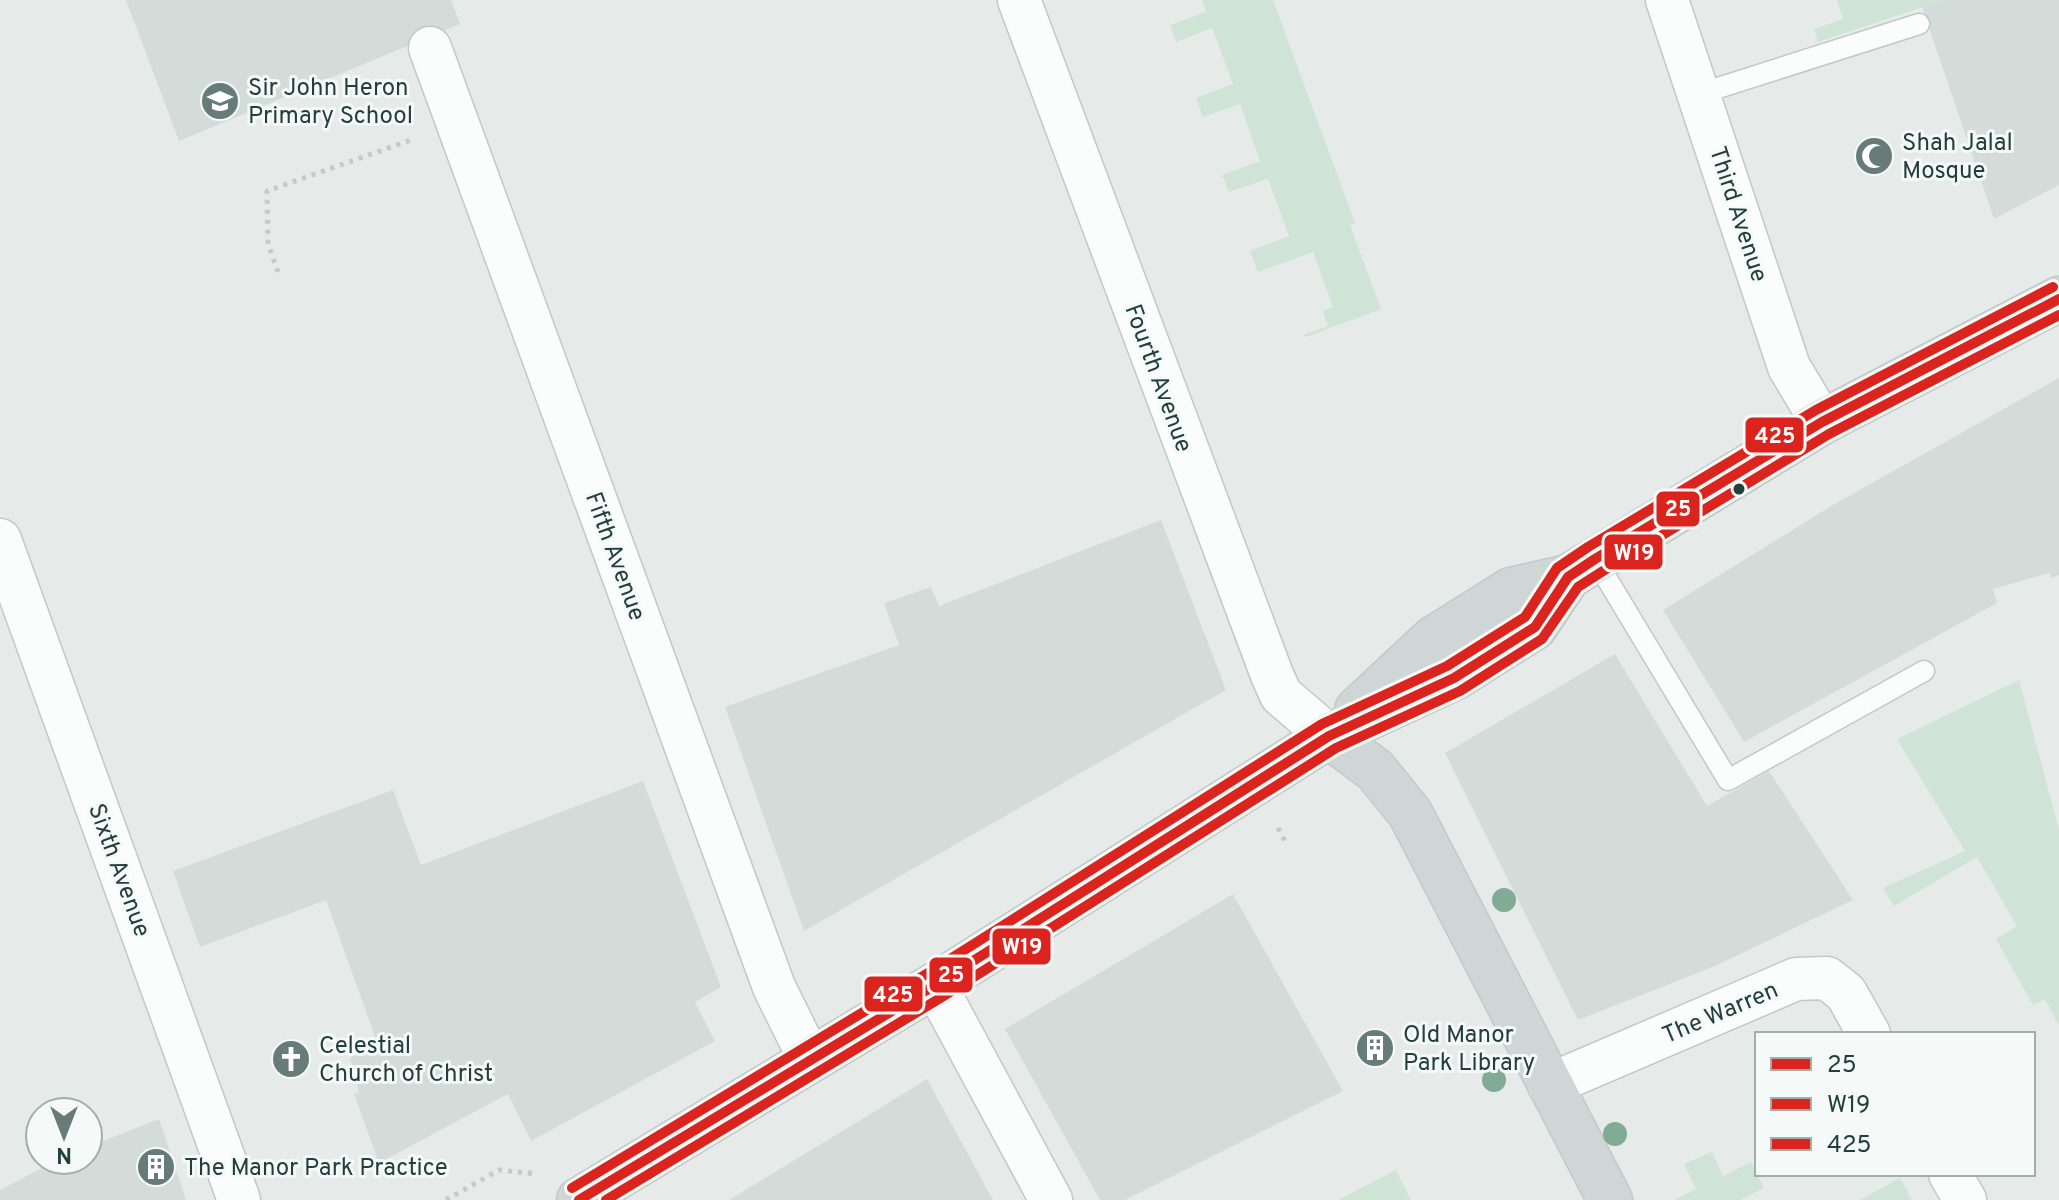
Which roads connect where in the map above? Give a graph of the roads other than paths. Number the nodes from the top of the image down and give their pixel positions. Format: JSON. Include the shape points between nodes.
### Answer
{"nodes":[{"id":1,"x":1019,"y":0,"type":"edge"},
{"id":2,"x":1667,"y":0,"type":"edge"},
{"id":3,"x":1919,"y":24,"type":"dead end"},
{"id":4,"x":430,"y":48,"type":"dead end"},
{"id":5,"x":1699,"y":94,"type":"junction"},
{"id":6,"x":2059,"y":299,"type":"edge"},
{"id":7,"x":1822,"y":422,"type":"junction"},
{"id":8,"x":0,"y":540,"type":"edge"},
{"id":9,"x":1582,"y":568,"type":"junction"},
{"id":10,"x":1924,"y":671,"type":"dead end"},
{"id":11,"x":1329,"y":736,"type":"junction"},
{"id":12,"x":935,"y":985,"type":"junction"},
{"id":13,"x":1868,"y":1032,"type":"edge"},
{"id":14,"x":810,"y":1060,"type":"junction"},
{"id":15,"x":1549,"y":1085,"type":"junction"},
{"id":16,"x":1951,"y":1176,"type":"edge"},
{"id":17,"x":239,"y":1200,"type":"edge"},
{"id":18,"x":579,"y":1200,"type":"edge"},
{"id":19,"x":1051,"y":1200,"type":"edge"},
{"id":20,"x":1610,"y":1200,"type":"edge"},
{"id":21,"x":1965,"y":1200,"type":"edge"}],
"edges":[{"from":1,"to":11,"type":"street","name":"Fourth Avenue","via":[[1272,675],[1281,695]]},
{"from":2,"to":5,"type":"street","name":"Third Avenue"},
{"from":3,"to":5,"type":"lane"},
{"from":4,"to":14,"type":"street","name":"Fifth Avenue","via":[[774,987]]},
{"from":5,"to":7,"type":"street","name":"Third Avenue","via":[[1789,367]]},
{"from":6,"to":7,"type":"main road"},
{"from":7,"to":9,"type":"main road"},
{"from":8,"to":17,"type":"street","name":"Sixth Avenue"},
{"from":9,"to":10,"type":"lane","via":[[1728,780]]},
{"from":9,"to":11,"type":"main road","via":[[1511,590],[1433,639]]},
{"from":11,"to":12,"type":"main road"},
{"from":11,"to":15,"type":"main road","via":[[1375,770],[1410,813]]},
{"from":12,"to":14,"type":"main road"},
{"from":12,"to":19,"type":"street"},
{"from":13,"to":15,"type":"street","name":"The Warren","via":[[1846,993],[1827,978],[1796,979]]},
{"from":14,"to":18,"type":"main road"},
{"from":15,"to":20,"type":"main road"},
{"from":16,"to":21,"type":"street"}]}
